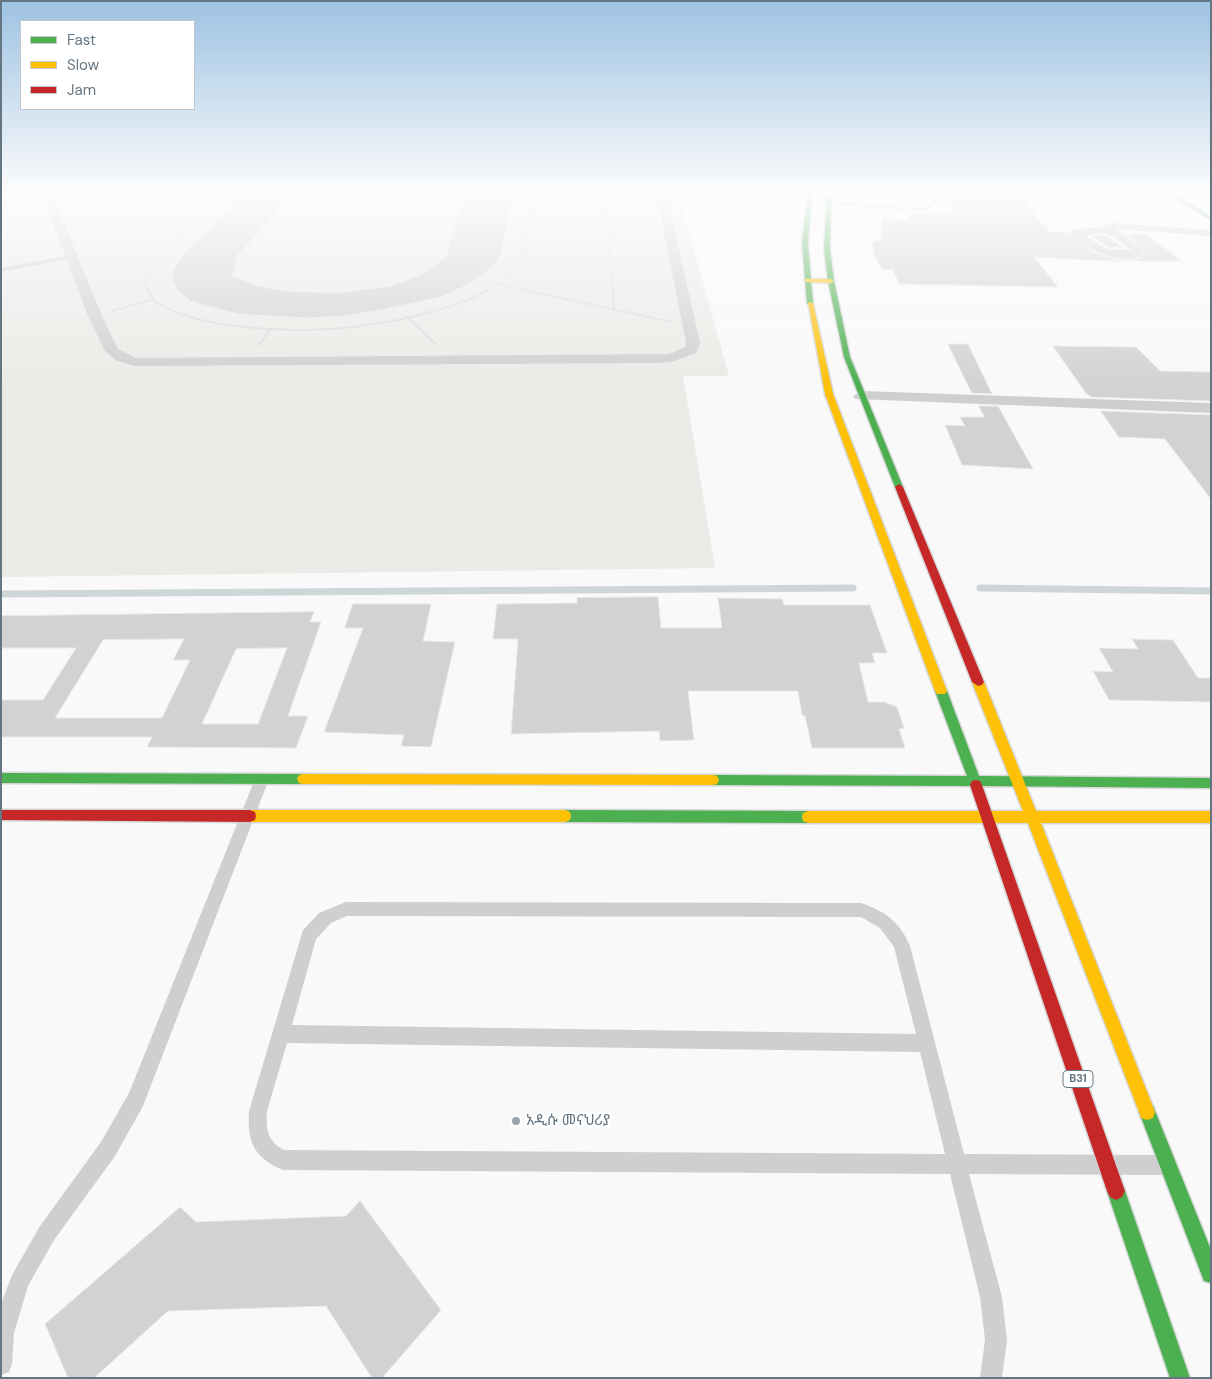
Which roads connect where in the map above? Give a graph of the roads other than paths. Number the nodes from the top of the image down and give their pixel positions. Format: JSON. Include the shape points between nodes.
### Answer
{"nodes":[{"id":1,"x":70,"y":256,"type":"edge"},
{"id":2,"x":72,"y":256,"type":"edge"},
{"id":3,"x":674,"y":256,"type":"edge"},
{"id":4,"x":806,"y":256,"type":"edge"},
{"id":5,"x":828,"y":256,"type":"edge"},
{"id":6,"x":1,"y":270,"type":"edge"},
{"id":7,"x":807,"y":280,"type":"junction"},
{"id":8,"x":831,"y":281,"type":"junction"},
{"id":9,"x":861,"y":396,"type":"junction"},
{"id":10,"x":1211,"y":408,"type":"edge"},
{"id":11,"x":1,"y":778,"type":"edge"},
{"id":12,"x":262,"y":779,"type":"junction"},
{"id":13,"x":975,"y":781,"type":"junction"},
{"id":14,"x":1018,"y":781,"type":"junction"},
{"id":15,"x":1211,"y":783,"type":"edge"},
{"id":16,"x":1,"y":815,"type":"edge"},
{"id":17,"x":247,"y":816,"type":"junction"},
{"id":18,"x":988,"y":817,"type":"junction"},
{"id":19,"x":1033,"y":817,"type":"junction"},
{"id":20,"x":1211,"y":817,"type":"edge"},
{"id":21,"x":280,"y":1034,"type":"junction"},
{"id":22,"x":928,"y":1043,"type":"junction"},
{"id":23,"x":957,"y":1162,"type":"junction"},
{"id":24,"x":1106,"y":1164,"type":"junction"},
{"id":25,"x":1168,"y":1165,"type":"junction"},
{"id":26,"x":1211,"y":1274,"type":"edge"},
{"id":27,"x":1,"y":1364,"type":"edge"},
{"id":28,"x":991,"y":1378,"type":"edge"},
{"id":29,"x":1180,"y":1378,"type":"edge"}],
"edges":[{"from":1,"to":6,"type":"lane"},
{"from":2,"to":3,"type":"street","via":[[112,351],[135,362],[671,358],[691,350],[693,343]]},
{"from":4,"to":7,"type":"main road"},
{"from":5,"to":8,"type":"main road"},
{"from":7,"to":8,"type":"main road"},
{"from":7,"to":13,"type":"main road","via":[[819,357],[829,394]]},
{"from":8,"to":9,"type":"main road","via":[[847,357]]},
{"from":9,"to":10,"type":"street"},
{"from":9,"to":14,"type":"main road"},
{"from":11,"to":12,"type":"main road"},
{"from":12,"to":13,"type":"main road"},
{"from":12,"to":17,"type":"lane"},
{"from":13,"to":14,"type":"main road"},
{"from":13,"to":18,"type":"main road","number":"B31"},
{"from":14,"to":15,"type":"main road"},
{"from":14,"to":19,"type":"main road"},
{"from":16,"to":17,"type":"main road"},
{"from":17,"to":18,"type":"main road"},
{"from":17,"to":27,"type":"lane","via":[[136,1099],[108,1149],[47,1233],[19,1282],[3,1333]]},
{"from":18,"to":19,"type":"main road"},
{"from":18,"to":24,"type":"main road","number":"B31"},
{"from":19,"to":20,"type":"main road"},
{"from":19,"to":25,"type":"main road"},
{"from":21,"to":22,"type":"lane"},
{"from":21,"to":22,"type":"lane","via":[[309,935],[325,918],[346,909],[861,910],[874,914],[896,933]]},
{"from":21,"to":23,"type":"lane","via":[[258,1111],[257,1128],[261,1143],[270,1155],[283,1160]]},
{"from":22,"to":23,"type":"lane"},
{"from":23,"to":24,"type":"lane"},
{"from":23,"to":28,"type":"lane","via":[[991,1296],[996,1340]]},
{"from":24,"to":25,"type":"lane"},
{"from":24,"to":29,"type":"main road","number":"B31"},
{"from":25,"to":26,"type":"main road"}]}
